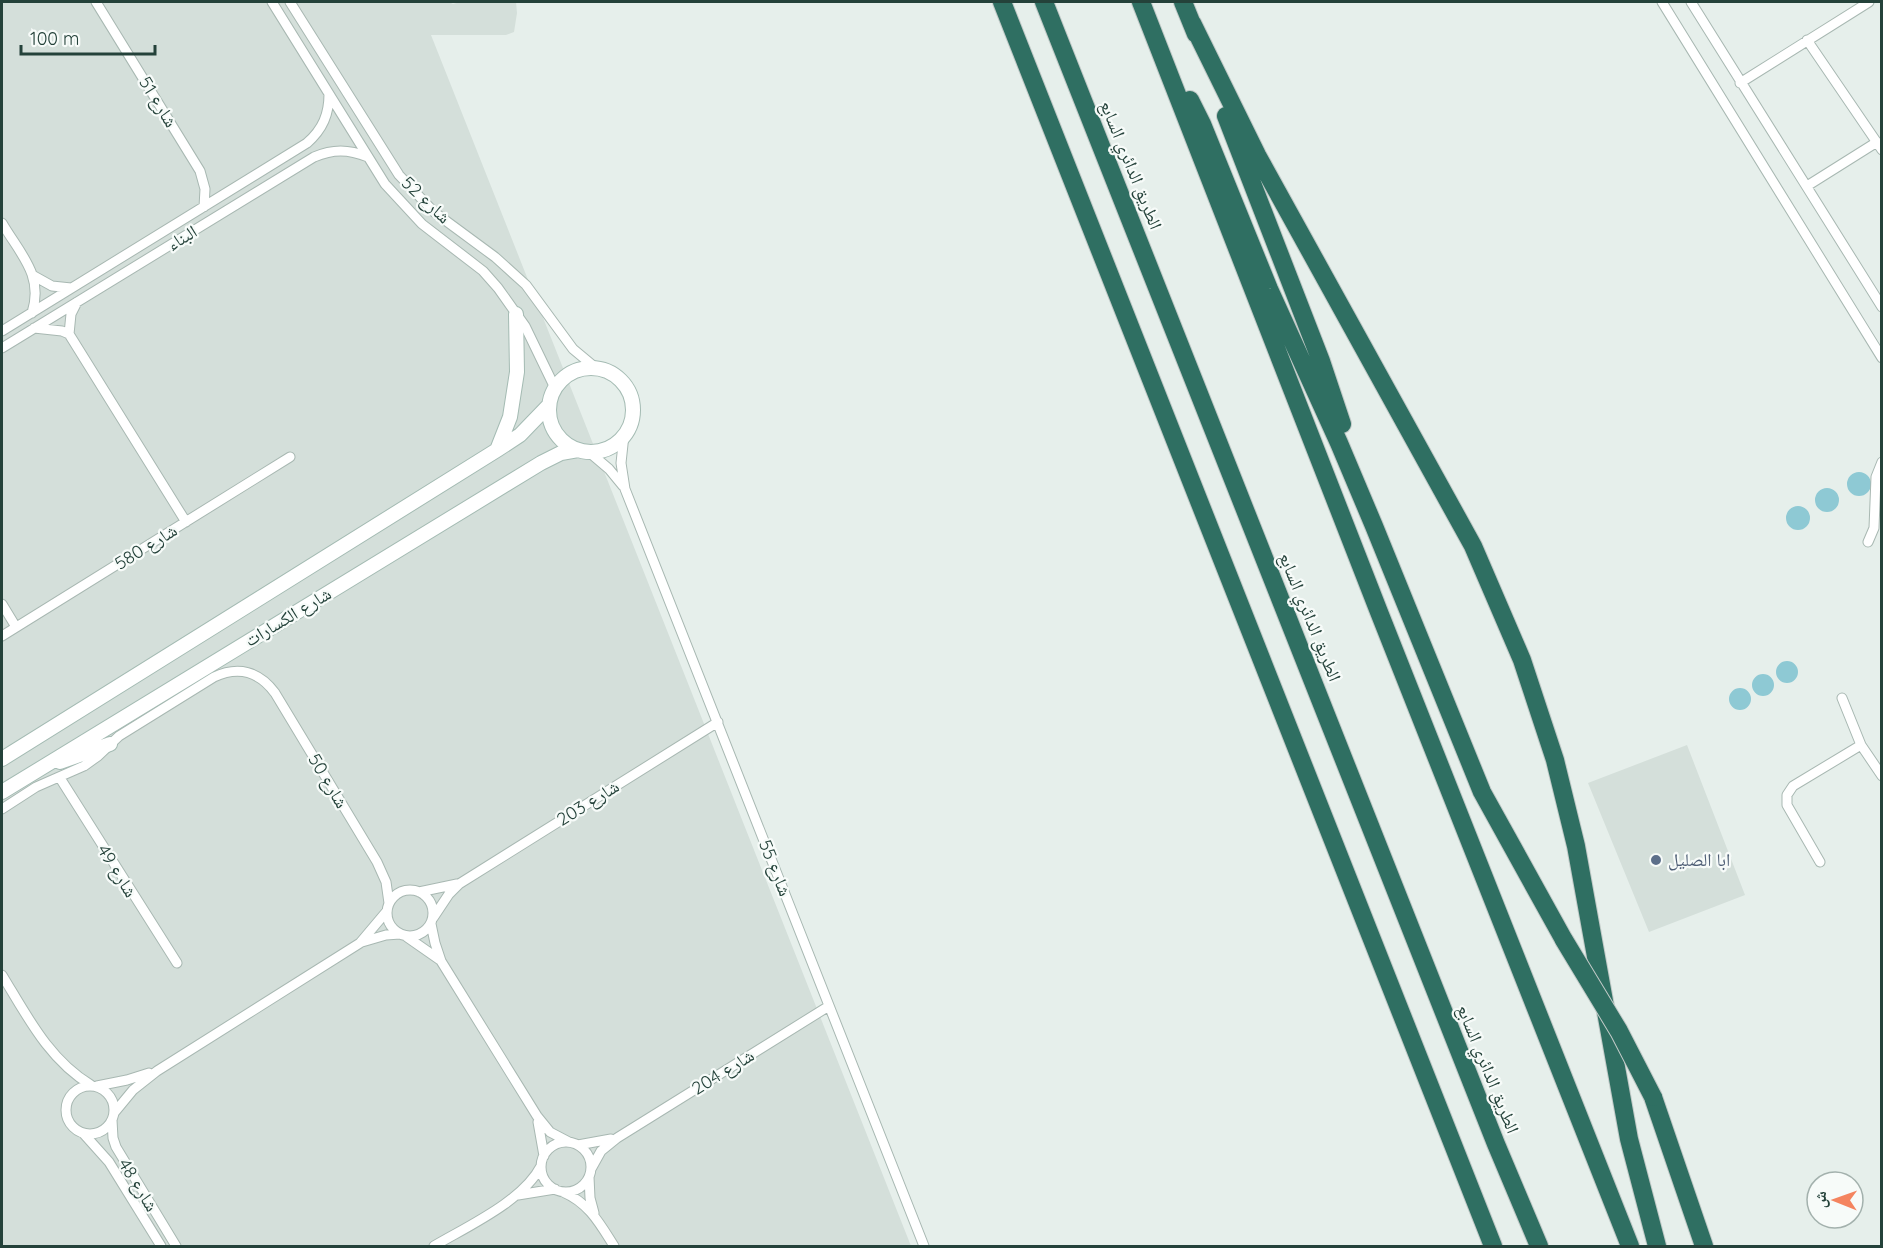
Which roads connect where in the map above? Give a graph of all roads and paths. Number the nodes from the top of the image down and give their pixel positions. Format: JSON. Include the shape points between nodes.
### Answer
{"nodes":[{"id":1,"x":96,"y":2,"type":"edge"},
{"id":2,"x":272,"y":2,"type":"edge"},
{"id":3,"x":290,"y":2,"type":"edge"},
{"id":4,"x":1002,"y":2,"type":"edge"},
{"id":5,"x":1044,"y":2,"type":"edge"},
{"id":6,"x":1183,"y":2,"type":"edge"},
{"id":7,"x":1662,"y":2,"type":"edge"},
{"id":8,"x":1691,"y":2,"type":"edge"},
{"id":9,"x":1869,"y":2,"type":"edge"},
{"id":10,"x":1143,"y":7,"type":"edge"},
{"id":11,"x":1192,"y":23,"type":"junction"},
{"id":12,"x":1807,"y":40,"type":"junction"},
{"id":13,"x":1740,"y":83,"type":"junction"},
{"id":14,"x":329,"y":94,"type":"junction"},
{"id":15,"x":1879,"y":146,"type":"edge"},
{"id":16,"x":368,"y":157,"type":"junction"},
{"id":17,"x":1807,"y":186,"type":"junction"},
{"id":18,"x":204,"y":207,"type":"junction"},
{"id":19,"x":2,"y":223,"type":"edge"},
{"id":20,"x":34,"y":276,"type":"junction"},
{"id":21,"x":71,"y":288,"type":"junction"},
{"id":22,"x":78,"y":302,"type":"junction"},
{"id":23,"x":1881,"y":307,"type":"edge"},
{"id":24,"x":32,"y":313,"type":"junction"},
{"id":25,"x":516,"y":314,"type":"junction"},
{"id":26,"x":34,"y":328,"type":"junction"},
{"id":27,"x":2,"y":331,"type":"edge"},
{"id":28,"x":69,"y":334,"type":"junction"},
{"id":29,"x":2,"y":348,"type":"edge"},
{"id":30,"x":1881,"y":358,"type":"edge"},
{"id":31,"x":597,"y":369,"type":"junction"},
{"id":32,"x":555,"y":388,"type":"junction"},
{"id":33,"x":549,"y":405,"type":"junction"},
{"id":34,"x":624,"y":435,"type":"junction"},
{"id":35,"x":497,"y":450,"type":"junction"},
{"id":36,"x":583,"y":451,"type":"junction"},
{"id":37,"x":290,"y":457,"type":"dead end"},
{"id":38,"x":1881,"y":462,"type":"edge"},
{"id":39,"x":625,"y":489,"type":"junction"},
{"id":40,"x":186,"y":522,"type":"junction"},
{"id":41,"x":1374,"y":526,"type":"junction"},
{"id":42,"x":1868,"y":542,"type":"dead end"},
{"id":43,"x":2,"y":604,"type":"edge"},
{"id":44,"x":16,"y":627,"type":"junction"},
{"id":45,"x":2,"y":636,"type":"edge"},
{"id":46,"x":248,"y":672,"type":"joint"},
{"id":47,"x":1842,"y":698,"type":"dead end"},
{"id":48,"x":718,"y":723,"type":"junction"},
{"id":49,"x":110,"y":744,"type":"junction"},
{"id":50,"x":1861,"y":745,"type":"junction"},
{"id":51,"x":2,"y":759,"type":"edge"},
{"id":52,"x":38,"y":769,"type":"junction"},
{"id":53,"x":1881,"y":776,"type":"edge"},
{"id":54,"x":60,"y":778,"type":"junction"},
{"id":55,"x":2,"y":792,"type":"edge"},
{"id":56,"x":2,"y":809,"type":"edge"},
{"id":57,"x":1820,"y":862,"type":"dead end"},
{"id":58,"x":459,"y":884,"type":"junction"},
{"id":59,"x":419,"y":892,"type":"junction"},
{"id":60,"x":388,"y":907,"type":"junction"},
{"id":61,"x":432,"y":921,"type":"junction"},
{"id":62,"x":404,"y":935,"type":"junction"},
{"id":63,"x":360,"y":943,"type":"junction"},
{"id":64,"x":441,"y":961,"type":"junction"},
{"id":65,"x":177,"y":963,"type":"dead end"},
{"id":66,"x":2,"y":975,"type":"edge"},
{"id":67,"x":829,"y":1006,"type":"junction"},
{"id":68,"x":157,"y":1071,"type":"junction"},
{"id":69,"x":94,"y":1086,"type":"junction"},
{"id":70,"x":113,"y":1116,"type":"junction"},
{"id":71,"x":537,"y":1116,"type":"junction"},
{"id":72,"x":83,"y":1133,"type":"junction"},
{"id":73,"x":617,"y":1138,"type":"junction"},
{"id":74,"x":573,"y":1144,"type":"junction"},
{"id":75,"x":543,"y":1160,"type":"junction"},
{"id":76,"x":590,"y":1173,"type":"junction"},
{"id":77,"x":558,"y":1190,"type":"junction"},
{"id":78,"x":516,"y":1196,"type":"junction"},
{"id":79,"x":596,"y":1218,"type":"junction"},
{"id":80,"x":161,"y":1246,"type":"edge"},
{"id":81,"x":176,"y":1246,"type":"edge"},
{"id":82,"x":434,"y":1246,"type":"edge"},
{"id":83,"x":614,"y":1246,"type":"edge"},
{"id":84,"x":924,"y":1246,"type":"edge"},
{"id":85,"x":1493,"y":1246,"type":"edge"},
{"id":86,"x":1539,"y":1246,"type":"edge"},
{"id":87,"x":1630,"y":1246,"type":"edge"},
{"id":88,"x":1657,"y":1246,"type":"edge"},
{"id":89,"x":1704,"y":1246,"type":"edge"}],
"edges":[{"from":1,"to":18,"type":"street","name":"شارع 51","via":[[200,171]]},
{"from":2,"to":14,"type":"street","name":"شارع 52"},
{"from":3,"to":31,"type":"street","name":"شارع 52","via":[[399,175],[434,212],[526,285],[573,349]]},
{"from":4,"to":85,"type":"highway"},
{"from":5,"to":86,"type":"highway","name":"الطريق الدائري السابع","via":[[1482,1111]]},
{"from":6,"to":11,"type":"highway"},
{"from":7,"to":30,"type":"street"},
{"from":8,"to":13,"type":"street"},
{"from":9,"to":12,"type":"street"},
{"from":10,"to":41,"type":"highway","via":[[1202,124],[1269,290]]},
{"from":10,"to":87,"type":"highway"},
{"from":11,"to":41,"type":"highway","via":[[1322,362]]},
{"from":11,"to":88,"type":"highway","via":[[1262,165],[1473,546],[1522,660],[1555,760],[1576,846],[1629,1139]]},
{"from":12,"to":13,"type":"street"},
{"from":12,"to":15,"type":"street"},
{"from":13,"to":17,"type":"street"},
{"from":14,"to":16,"type":"street","name":"شارع 52"},
{"from":14,"to":18,"type":"street","name":"البناء","via":[[327,116],[316,136]]},
{"from":15,"to":17,"type":"street"},
{"from":16,"to":22,"type":"street","name":"البناء","via":[[341,150],[314,157]]},
{"from":16,"to":25,"type":"street","name":"شارع 52","via":[[403,205],[483,271]]},
{"from":17,"to":23,"type":"street"},
{"from":18,"to":21,"type":"street","name":"البناء"},
{"from":19,"to":20,"type":"street"},
{"from":20,"to":21,"type":"street","via":[[52,286]]},
{"from":20,"to":24,"type":"street","via":[[36,295]]},
{"from":21,"to":24,"type":"street","name":"البناء"},
{"from":22,"to":26,"type":"street","name":"البناء"},
{"from":22,"to":28,"type":"street","via":[[71,314]]},
{"from":24,"to":27,"type":"street","name":"البناء"},
{"from":25,"to":32,"type":"street","name":"شارع 52"},
{"from":25,"to":35,"type":"street","via":[[516,372],[510,417]]},
{"from":26,"to":28,"type":"street"},
{"from":26,"to":29,"type":"street","name":"البناء"},
{"from":28,"to":40,"type":"street"},
{"from":31,"to":32,"type":"street","via":[[569,374]]},
{"from":31,"to":34,"type":"street","via":[[613,375],[629,394],[631,419]]},
{"from":32,"to":33,"type":"street","name":"شارع الكسارات"},
{"from":33,"to":35,"type":"street","name":"شارع الكسارات","via":[[520,435]]},
{"from":33,"to":36,"type":"street","via":[[549,417],[559,438]]},
{"from":34,"to":36,"type":"street","name":"شارع الكسارات","via":[[602,451]]},
{"from":34,"to":39,"type":"street","name":"شارع 55","via":[[621,463]]},
{"from":35,"to":51,"type":"street","name":"شارع الكسارات"},
{"from":36,"to":39,"type":"street","name":"شارع 55","via":[[609,469]]},
{"from":36,"to":52,"type":"street","name":"شارع الكسارات","via":[[561,453],[541,463]]},
{"from":37,"to":40,"type":"street","name":"شارع 580"},
{"from":38,"to":42,"type":"street","via":[[1876,477],[1874,528]]},
{"from":39,"to":48,"type":"street","name":"شارع 55"},
{"from":40,"to":44,"type":"street","name":"شارع 580"},
{"from":41,"to":89,"type":"highway","bridge":true,"via":[[1482,792],[1653,1097]]},
{"from":43,"to":44,"type":"street"},
{"from":44,"to":45,"type":"street","name":"شارع 580"},
{"from":46,"to":49,"type":"street","name":"شارع الكسارات","via":[[236,670],[214,677]]},
{"from":46,"to":60,"type":"street","name":"شارع 50","via":[[259,676],[275,693],[377,862],[386,882]]},
{"from":47,"to":50,"type":"street"},
{"from":48,"to":58,"type":"street","name":"شارع 203"},
{"from":48,"to":67,"type":"street","name":"شارع 55"},
{"from":49,"to":52,"type":"street"},
{"from":49,"to":54,"type":"street","name":"شارع الكسارات","via":[[91,762]]},
{"from":50,"to":53,"type":"street"},
{"from":50,"to":57,"type":"street","via":[[1793,786],[1787,795],[1787,805]]},
{"from":52,"to":55,"type":"street","name":"شارع الكسارات"},
{"from":54,"to":56,"type":"street","name":"شارع الكسارات","via":[[36,787]]},
{"from":54,"to":65,"type":"street","name":"شارع 49"},
{"from":58,"to":59,"type":"street","name":"شارع 203"},
{"from":58,"to":61,"type":"street","name":"شارع 203"},
{"from":59,"to":60,"type":"street","via":[[402,892]]},
{"from":59,"to":61,"type":"street","via":[[432,906]]},
{"from":60,"to":62,"type":"street","via":[[390,925]]},
{"from":60,"to":63,"type":"street"},
{"from":61,"to":62,"type":"street","via":[[421,934]]},
{"from":61,"to":64,"type":"street"},
{"from":62,"to":63,"type":"street"},
{"from":62,"to":64,"type":"street"},
{"from":63,"to":68,"type":"street"},
{"from":64,"to":71,"type":"street"},
{"from":66,"to":69,"type":"street","via":[[54,1056]]},
{"from":67,"to":73,"type":"street","name":"شارع 204"},
{"from":67,"to":84,"type":"street","name":"شارع 55"},
{"from":68,"to":69,"type":"street"},
{"from":68,"to":70,"type":"street","via":[[133,1090]]},
{"from":69,"to":70,"type":"street","via":[[111,1097]]},
{"from":69,"to":72,"type":"street","via":[[75,1091],[66,1106],[69,1123]]},
{"from":70,"to":72,"type":"street","via":[[100,1132]]},
{"from":70,"to":81,"type":"street","name":"شارع 48","via":[[116,1147]]},
{"from":71,"to":74,"type":"street","via":[[550,1132]]},
{"from":71,"to":75,"type":"street"},
{"from":72,"to":80,"type":"street","name":"شارع 48","via":[[104,1154]]},
{"from":73,"to":74,"type":"street","name":"شارع 204"},
{"from":73,"to":76,"type":"street","name":"شارع 204","via":[[601,1151]]},
{"from":74,"to":75,"type":"street","via":[[555,1145]]},
{"from":74,"to":76,"type":"street","via":[[588,1155]]},
{"from":75,"to":77,"type":"street","via":[[543,1174]]},
{"from":75,"to":78,"type":"street","via":[[531,1182]]},
{"from":76,"to":77,"type":"street","via":[[578,1189]]},
{"from":76,"to":79,"type":"street","via":[[590,1198]]},
{"from":77,"to":78,"type":"street"},
{"from":77,"to":79,"type":"street","via":[[581,1201]]},
{"from":78,"to":82,"type":"street"},
{"from":79,"to":83,"type":"street"}]}
